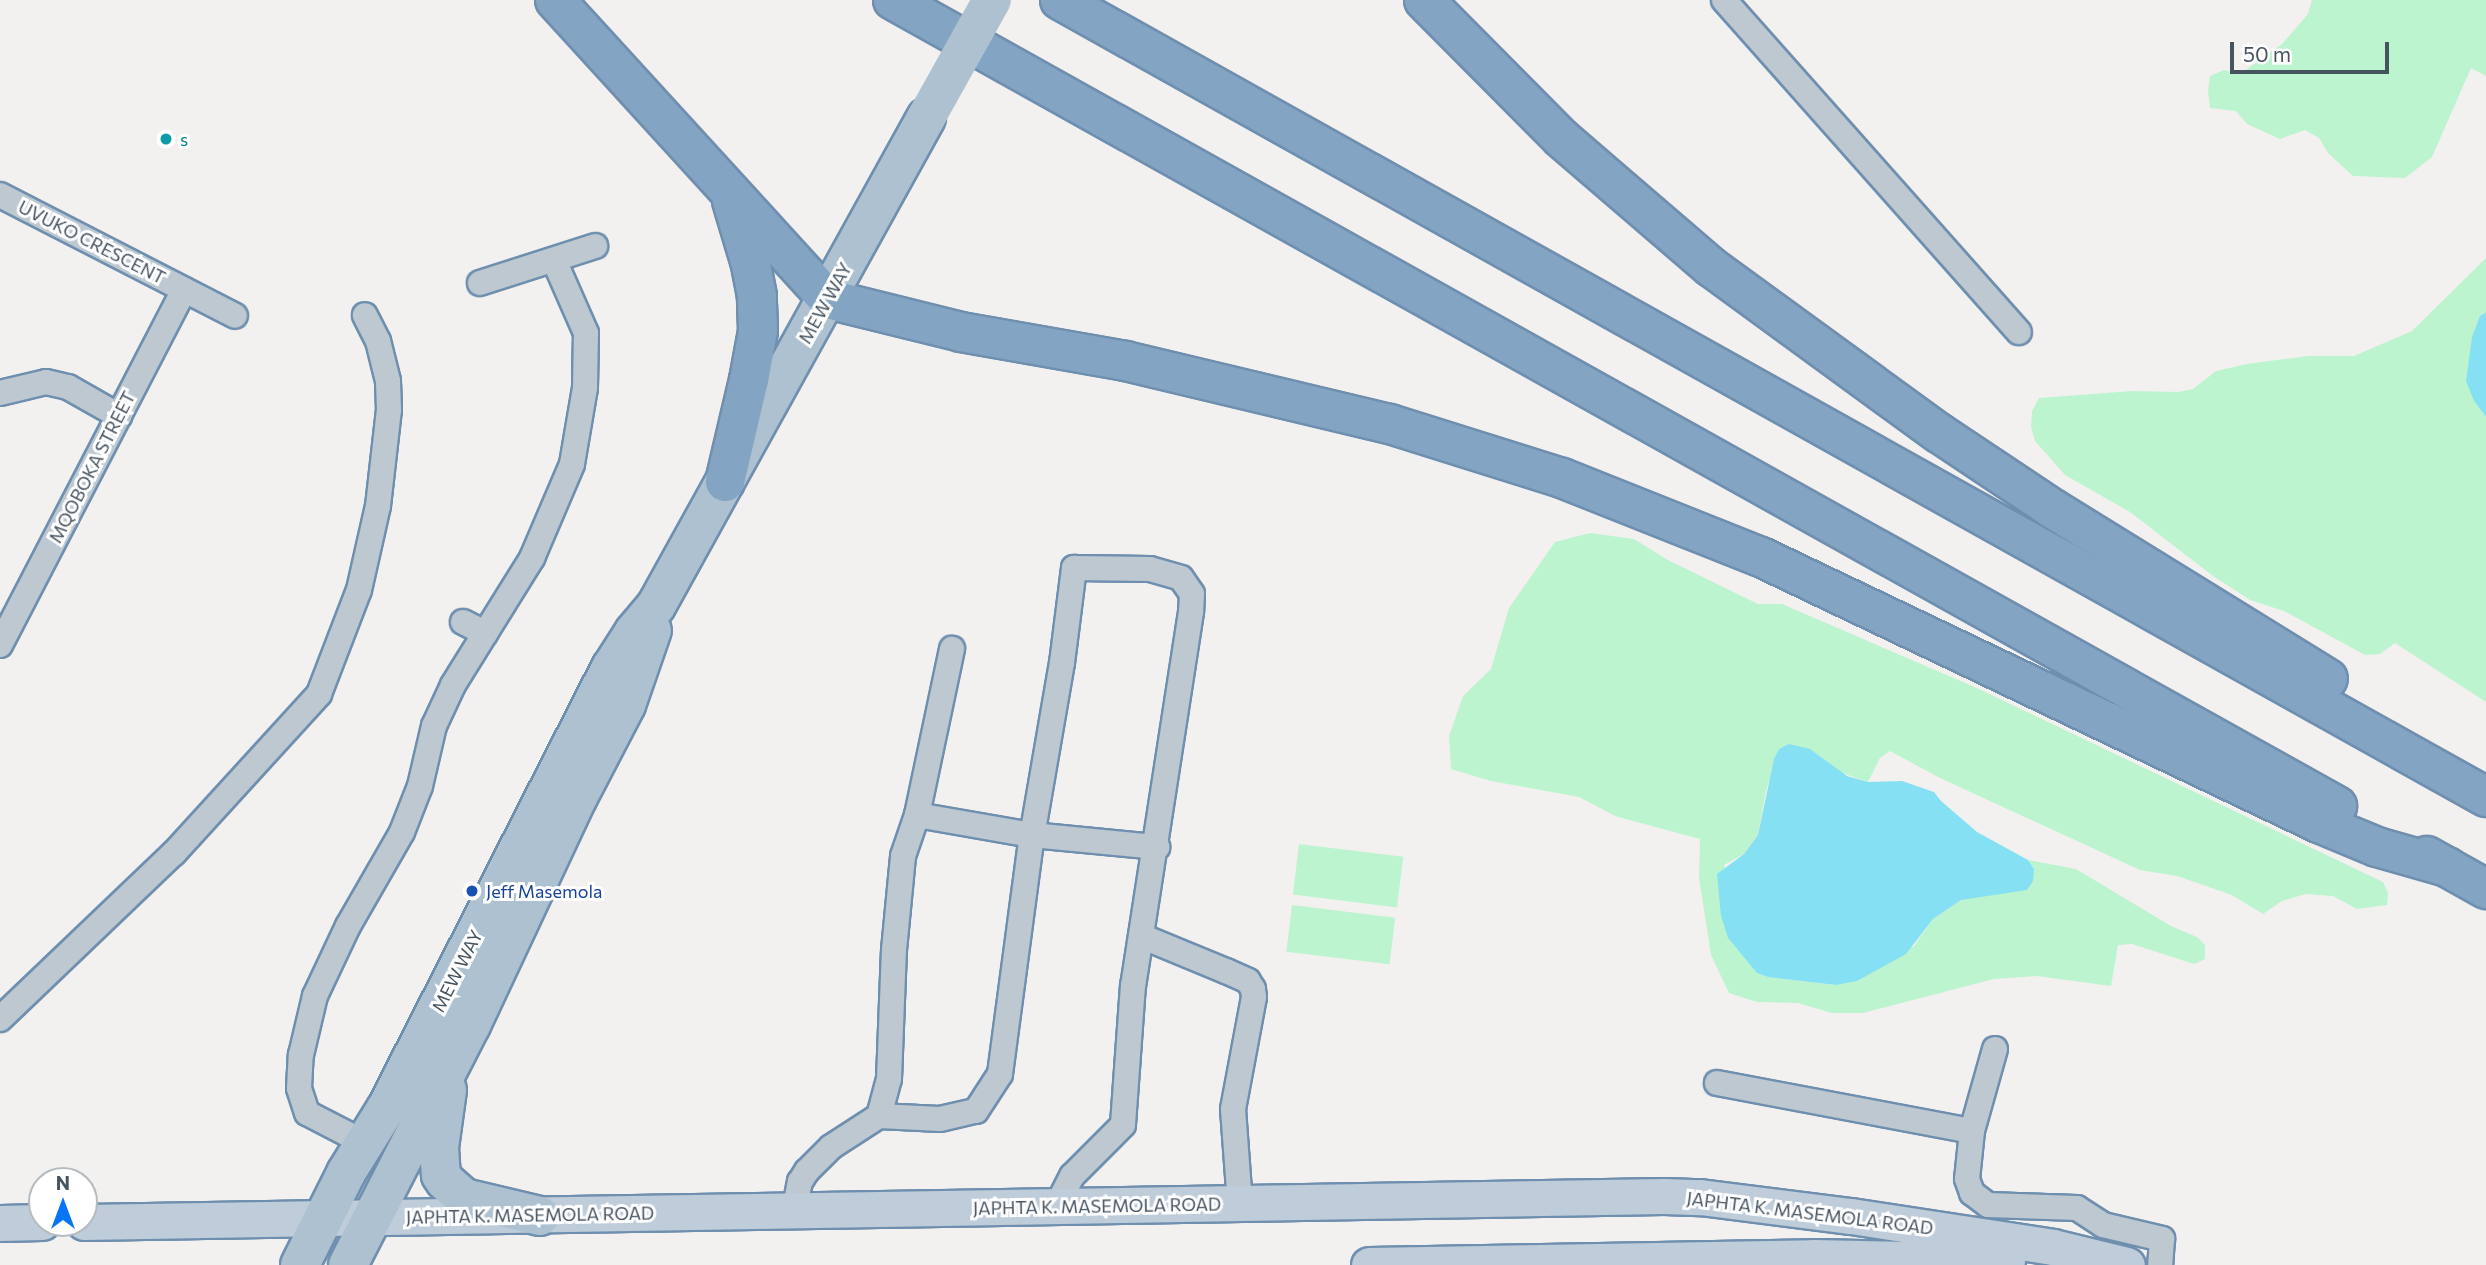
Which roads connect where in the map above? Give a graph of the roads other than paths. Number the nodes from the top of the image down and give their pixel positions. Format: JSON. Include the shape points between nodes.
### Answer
{"nodes":[{"id":1,"x":555,"y":0,"type":"edge"},
{"id":2,"x":894,"y":0,"type":"edge"},
{"id":3,"x":992,"y":0,"type":"edge"},
{"id":4,"x":1060,"y":0,"type":"edge"},
{"id":5,"x":1424,"y":0,"type":"edge"},
{"id":6,"x":1725,"y":0,"type":"edge"},
{"id":7,"x":727,"y":189,"type":"junction"},
{"id":8,"x":0,"y":195,"type":"edge"},
{"id":9,"x":595,"y":246,"type":"dead end"},
{"id":10,"x":554,"y":260,"type":"junction"},
{"id":11,"x":481,"y":283,"type":"dead end"},
{"id":12,"x":184,"y":290,"type":"junction"},
{"id":13,"x":828,"y":299,"type":"junction"},
{"id":14,"x":365,"y":315,"type":"dead end"},
{"id":15,"x":236,"y":316,"type":"dead end"},
{"id":16,"x":2020,"y":332,"type":"dead end"},
{"id":17,"x":0,"y":393,"type":"edge"},
{"id":18,"x":120,"y":416,"type":"junction"},
{"id":19,"x":725,"y":482,"type":"junction"},
{"id":20,"x":656,"y":606,"type":"junction"},
{"id":21,"x":0,"y":645,"type":"edge"},
{"id":22,"x":952,"y":649,"type":"dead end"},
{"id":23,"x":2486,"y":776,"type":"edge"},
{"id":24,"x":2486,"y":797,"type":"edge"},
{"id":25,"x":917,"y":815,"type":"junction"},
{"id":26,"x":1032,"y":835,"type":"junction"},
{"id":27,"x":1157,"y":847,"type":"junction"},
{"id":28,"x":2447,"y":867,"type":"junction"},
{"id":29,"x":2486,"y":889,"type":"edge"},
{"id":30,"x":1141,"y":936,"type":"junction"},
{"id":31,"x":0,"y":1019,"type":"edge"},
{"id":32,"x":1995,"y":1049,"type":"dead end"},
{"id":33,"x":449,"y":1067,"type":"junction"},
{"id":34,"x":1717,"y":1083,"type":"dead end"},
{"id":35,"x":879,"y":1116,"type":"junction"},
{"id":36,"x":1972,"y":1131,"type":"junction"},
{"id":37,"x":365,"y":1143,"type":"junction"},
{"id":38,"x":1240,"y":1204,"type":"junction"},
{"id":39,"x":1057,"y":1206,"type":"junction"},
{"id":40,"x":794,"y":1212,"type":"junction"},
{"id":41,"x":540,"y":1216,"type":"junction"},
{"id":42,"x":371,"y":1217,"type":"junction"},
{"id":43,"x":322,"y":1219,"type":"junction"},
{"id":44,"x":28,"y":1222,"type":"edge"},
{"id":45,"x":98,"y":1222,"type":"edge"},
{"id":46,"x":0,"y":1223,"type":"edge"},
{"id":47,"x":2116,"y":1263,"type":"edge"},
{"id":48,"x":300,"y":1265,"type":"edge"},
{"id":49,"x":348,"y":1265,"type":"edge"},
{"id":50,"x":1369,"y":1265,"type":"edge"},
{"id":51,"x":2160,"y":1265,"type":"edge"}],
"edges":[{"from":1,"to":7,"type":"highway"},
{"from":2,"to":28,"type":"highway"},
{"from":3,"to":13,"type":"main road","name":"MEW WAY","bridge":true},
{"from":4,"to":24,"type":"highway"},
{"from":5,"to":23,"type":"highway","via":[[1561,138],[1628,198],[1825,352],[2053,509]]},
{"from":6,"to":16,"type":"street"},
{"from":7,"to":13,"type":"highway"},
{"from":7,"to":19,"type":"highway","via":[[750,261],[758,331]]},
{"from":8,"to":12,"type":"street","name":"UVUKO CRESCENT"},
{"from":9,"to":10,"type":"street"},
{"from":10,"to":11,"type":"street"},
{"from":10,"to":37,"type":"street","via":[[586,333],[588,354],[572,464],[543,536],[474,627],[461,670],[434,726],[420,786],[402,832],[337,947],[311,1012],[299,1072],[307,1113]]},
{"from":12,"to":15,"type":"street","name":"UVUKO CRESCENT"},
{"from":12,"to":18,"type":"street","name":"MQOBOKA STREET"},
{"from":13,"to":19,"type":"main road","name":"MEW WAY"},
{"from":13,"to":28,"type":"highway","via":[[961,332],[1125,361],[1390,424],[1562,478],[1761,557],[2319,823],[2377,847]]},
{"from":14,"to":31,"type":"street","via":[[378,341],[390,410],[378,506],[364,568],[324,685],[193,834]]},
{"from":17,"to":18,"type":"street","via":[[46,382],[68,387]]},
{"from":18,"to":21,"type":"street","name":"MQOBOKA STREET"},
{"from":19,"to":20,"type":"main road","name":"MEW WAY"},
{"from":20,"to":33,"type":"main road","name":"MEW WAY","via":[[650,644],[626,705]]},
{"from":20,"to":37,"type":"main road","name":"MEW WAY","via":[[611,668]]},
{"from":22,"to":25,"type":"street"},
{"from":25,"to":26,"type":"street"},
{"from":25,"to":35,"type":"street","via":[[903,856],[889,1079]]},
{"from":26,"to":27,"type":"street"},
{"from":26,"to":27,"type":"street","via":[[1074,568],[1150,569],[1181,578],[1192,594]]},
{"from":26,"to":35,"type":"street","via":[[1000,1074],[993,1087],[976,1111],[940,1119]]},
{"from":27,"to":30,"type":"street"},
{"from":28,"to":29,"type":"highway"},
{"from":30,"to":38,"type":"street","via":[[1248,981],[1253,989],[1233,1109]]},
{"from":30,"to":39,"type":"street","via":[[1123,1125],[1072,1176]]},
{"from":32,"to":36,"type":"street"},
{"from":33,"to":41,"type":"main road","via":[[439,1148],[441,1175],[464,1198]]},
{"from":33,"to":42,"type":"main road","name":"MEW WAY"},
{"from":34,"to":36,"type":"street"},
{"from":35,"to":40,"type":"street","via":[[817,1159],[800,1182]]},
{"from":36,"to":51,"type":"street","via":[[1967,1179],[1978,1200],[2005,1207],[2077,1209],[2103,1226],[2162,1238]]},
{"from":37,"to":43,"type":"main road","name":"MEW WAY"},
{"from":38,"to":39,"type":"main road","name":"JAPHTA K. MASEMOLA ROAD"},
{"from":38,"to":47,"type":"main road","name":"JAPHTA K. MASEMOLA ROAD","via":[[1700,1197],[2053,1247]]},
{"from":39,"to":40,"type":"main road","name":"JAPHTA K. MASEMOLA ROAD"},
{"from":40,"to":41,"type":"main road","name":"JAPHTA K. MASEMOLA ROAD"},
{"from":41,"to":42,"type":"main road","name":"JAPHTA K. MASEMOLA ROAD"},
{"from":42,"to":43,"type":"main road","name":"JAPHTA K. MASEMOLA ROAD"},
{"from":42,"to":49,"type":"main road","name":"MEW WAY"},
{"from":43,"to":45,"type":"main road","name":"JAPHTA K. MASEMOLA ROAD"},
{"from":43,"to":48,"type":"main road","name":"MEW WAY"},
{"from":44,"to":46,"type":"main road"},
{"from":47,"to":50,"type":"main road","name":"JAPHTA K. MASEMOLA ROAD","via":[[1813,1257]]}]}
